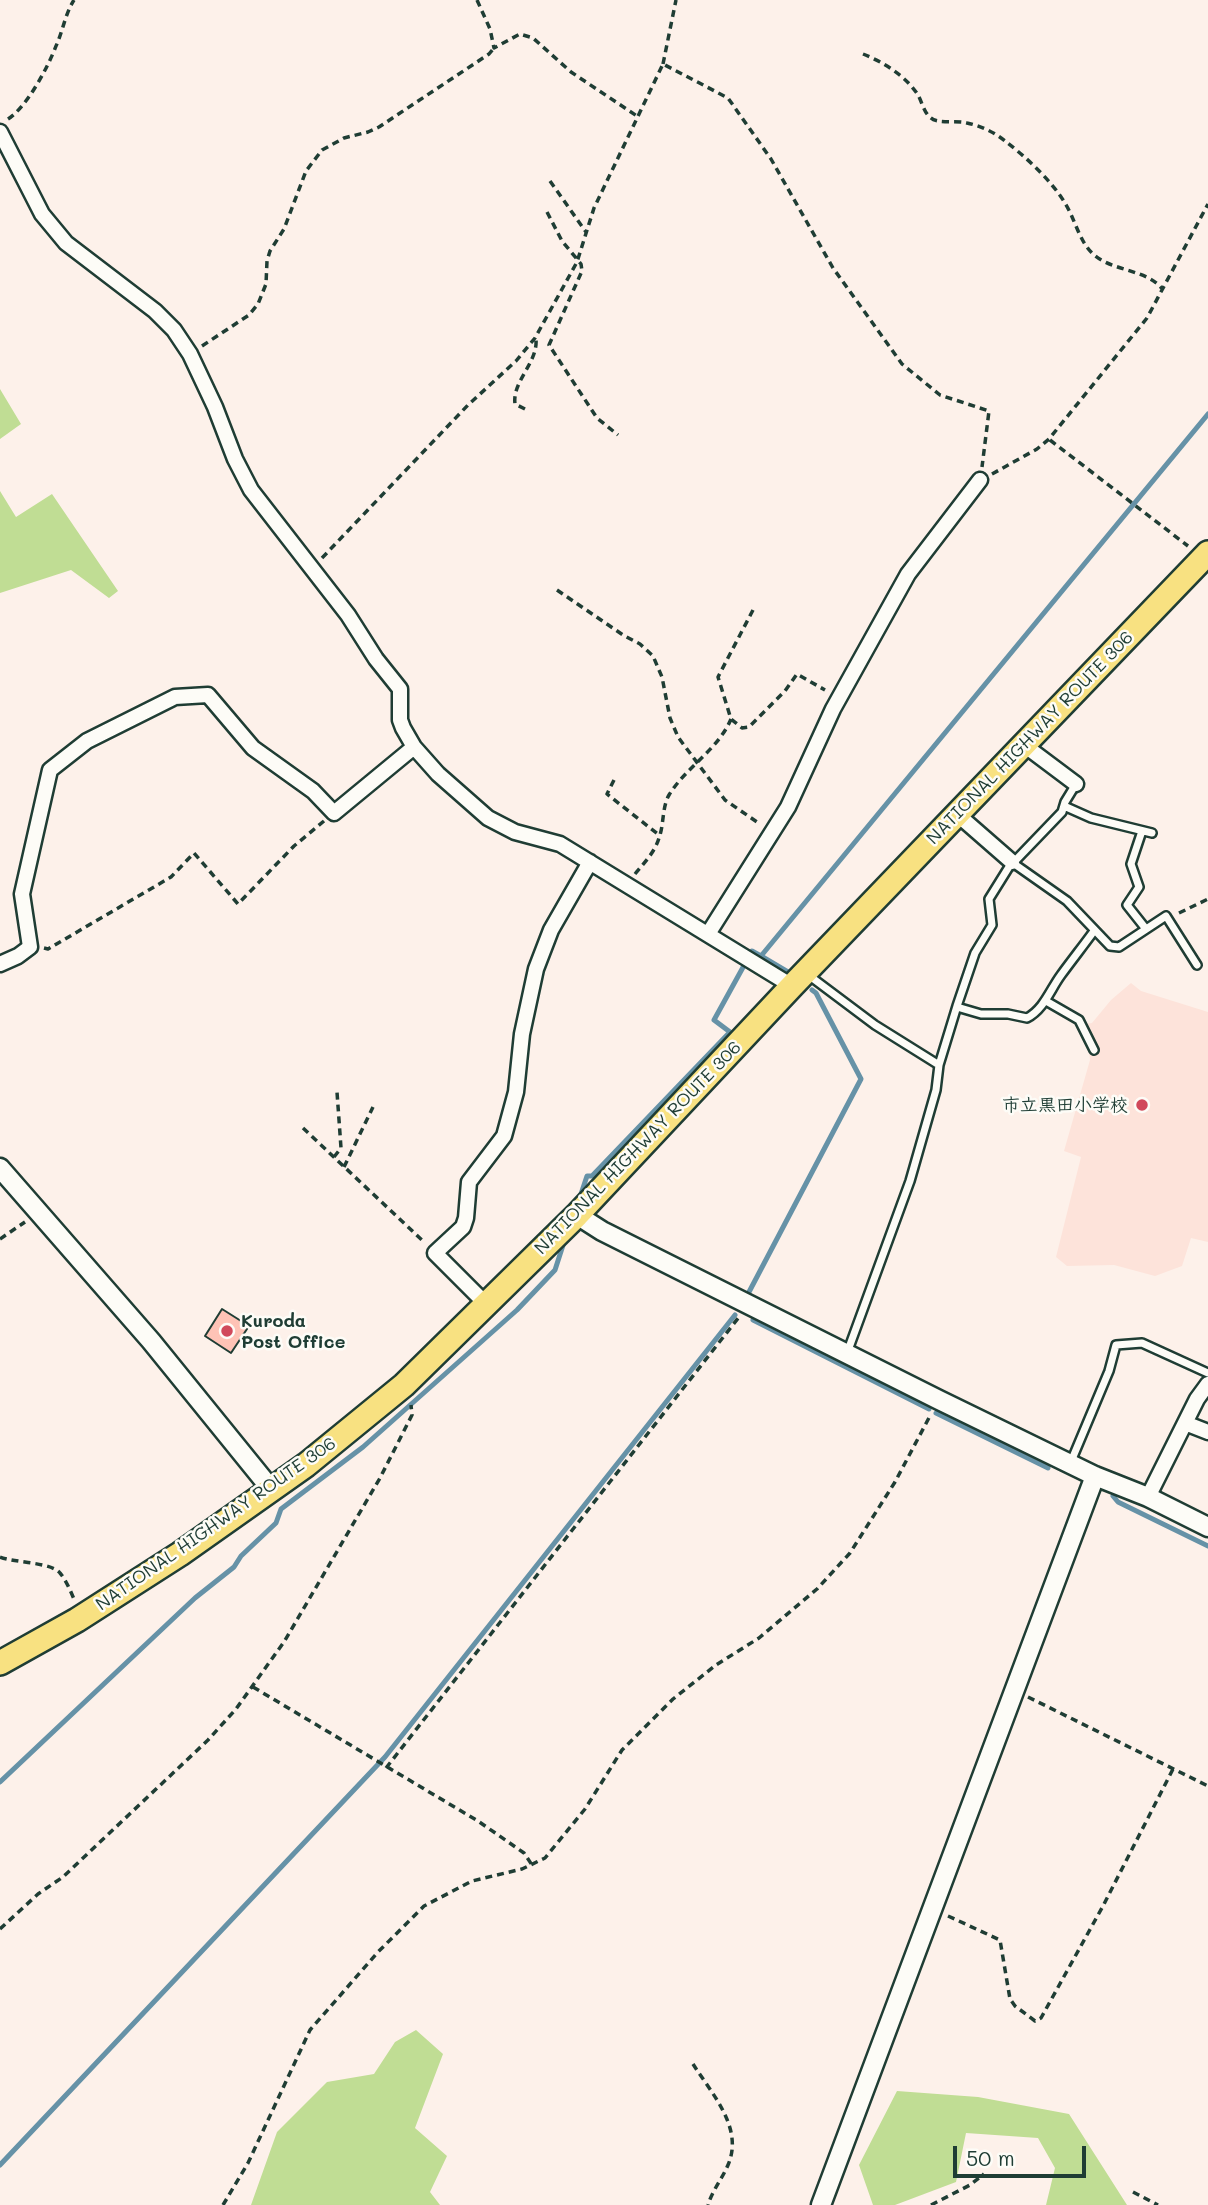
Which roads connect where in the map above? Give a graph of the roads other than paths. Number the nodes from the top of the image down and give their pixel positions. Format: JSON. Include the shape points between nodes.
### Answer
{"nodes":[{"id":1,"x":0,"y":132,"type":"edge"},
{"id":2,"x":980,"y":480,"type":"road end"},
{"id":3,"x":1206,"y":555,"type":"edge"},
{"id":4,"x":1024,"y":745,"type":"junction"},
{"id":5,"x":414,"y":747,"type":"junction"},
{"id":6,"x":1076,"y":784,"type":"joint"},
{"id":7,"x":1064,"y":806,"type":"junction"},
{"id":8,"x":957,"y":814,"type":"junction"},
{"id":9,"x":1142,"y":831,"type":"junction"},
{"id":10,"x":1152,"y":833,"type":"dead end"},
{"id":11,"x":590,"y":862,"type":"junction"},
{"id":12,"x":1012,"y":862,"type":"junction"},
{"id":13,"x":1146,"y":929,"type":"junction"},
{"id":14,"x":1094,"y":931,"type":"junction"},
{"id":15,"x":708,"y":934,"type":"junction"},
{"id":16,"x":0,"y":964,"type":"edge"},
{"id":17,"x":1197,"y":965,"type":"dead end"},
{"id":18,"x":799,"y":979,"type":"junction"},
{"id":19,"x":1046,"y":1001,"type":"junction"},
{"id":20,"x":957,"y":1007,"type":"junction"},
{"id":21,"x":1094,"y":1050,"type":"dead end"},
{"id":22,"x":939,"y":1065,"type":"junction"},
{"id":23,"x":0,"y":1168,"type":"edge"},
{"id":24,"x":577,"y":1215,"type":"junction"},
{"id":25,"x":487,"y":1305,"type":"junction"},
{"id":26,"x":846,"y":1354,"type":"junction"},
{"id":27,"x":1208,"y":1373,"type":"edge"},
{"id":28,"x":1208,"y":1384,"type":"edge"},
{"id":29,"x":1185,"y":1423,"type":"junction"},
{"id":30,"x":1208,"y":1432,"type":"edge"},
{"id":31,"x":1070,"y":1464,"type":"junction"},
{"id":32,"x":1096,"y":1476,"type":"junction"},
{"id":33,"x":271,"y":1489,"type":"junction"},
{"id":34,"x":1149,"y":1497,"type":"junction"},
{"id":35,"x":1208,"y":1527,"type":"edge"},
{"id":36,"x":0,"y":1663,"type":"edge"},
{"id":37,"x":821,"y":2205,"type":"edge"}],
"edges":[{"from":1,"to":5,"type":"street","via":[[47,221],[65,243],[174,330],[190,354],[251,490],[400,689],[400,720]]},
{"from":2,"to":15,"type":"street","via":[[908,574],[839,698],[788,807]]},
{"from":3,"to":4,"type":"highway","name":"NATIONAL HIGHWAY ROUTE 306"},
{"from":4,"to":6,"type":"street"},
{"from":4,"to":8,"type":"highway","name":"NATIONAL HIGHWAY ROUTE 306"},
{"from":5,"to":11,"type":"street","via":[[488,818],[514,832],[560,844]]},
{"from":5,"to":16,"type":"street","via":[[334,813],[313,791],[253,748],[208,695],[174,697],[87,741],[50,770],[22,894],[30,947]]},
{"from":6,"to":7,"type":"lane"},
{"from":7,"to":9,"type":"lane"},
{"from":7,"to":12,"type":"lane"},
{"from":8,"to":12,"type":"street"},
{"from":8,"to":18,"type":"highway","name":"NATIONAL HIGHWAY ROUTE 306"},
{"from":9,"to":10,"type":"lane"},
{"from":9,"to":13,"type":"lane","via":[[1131,864],[1139,887],[1127,905]]},
{"from":11,"to":15,"type":"street"},
{"from":11,"to":25,"type":"street","via":[[551,930],[536,970],[522,1034],[516,1093],[504,1136],[469,1182],[463,1227],[435,1253]]},
{"from":12,"to":14,"type":"lane","via":[[1067,901]]},
{"from":12,"to":20,"type":"lane","via":[[989,899],[992,925],[975,953]]},
{"from":13,"to":14,"type":"lane","via":[[1119,947],[1106,943]]},
{"from":13,"to":17,"type":"lane","via":[[1166,916]]},
{"from":14,"to":19,"type":"lane"},
{"from":15,"to":18,"type":"street"},
{"from":18,"to":22,"type":"lane"},
{"from":18,"to":24,"type":"highway","name":"NATIONAL HIGHWAY ROUTE 306"},
{"from":19,"to":20,"type":"lane","via":[[1027,1018]]},
{"from":19,"to":21,"type":"lane","via":[[1079,1020]]},
{"from":20,"to":22,"type":"lane"},
{"from":22,"to":26,"type":"lane","via":[[910,1181]]},
{"from":23,"to":33,"type":"street"},
{"from":24,"to":25,"type":"highway","name":"NATIONAL HIGHWAY ROUTE 306"},
{"from":24,"to":26,"type":"street"},
{"from":25,"to":33,"type":"highway","name":"NATIONAL HIGHWAY ROUTE 306","via":[[404,1385]]},
{"from":26,"to":31,"type":"street"},
{"from":27,"to":31,"type":"lane","via":[[1142,1343],[1116,1345]]},
{"from":28,"to":29,"type":"street"},
{"from":29,"to":30,"type":"street"},
{"from":29,"to":34,"type":"street"},
{"from":31,"to":32,"type":"street"},
{"from":32,"to":34,"type":"street"},
{"from":32,"to":37,"type":"street"},
{"from":33,"to":36,"type":"highway","name":"NATIONAL HIGHWAY ROUTE 306","via":[[180,1554]]},
{"from":34,"to":35,"type":"street"}]}
